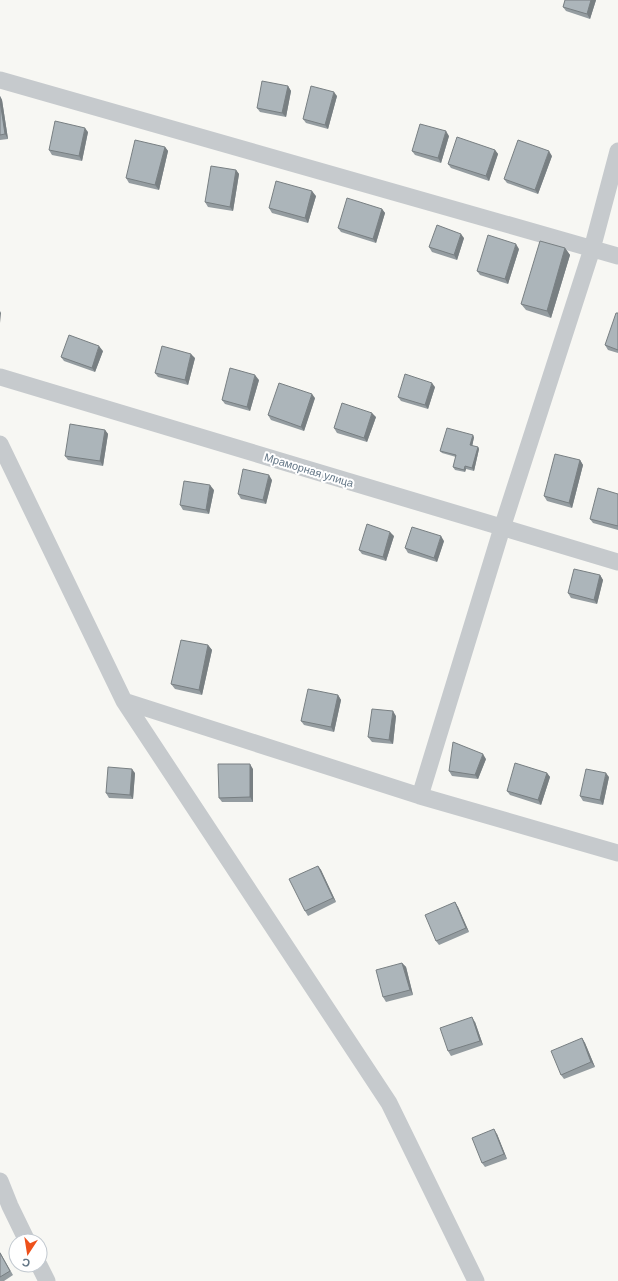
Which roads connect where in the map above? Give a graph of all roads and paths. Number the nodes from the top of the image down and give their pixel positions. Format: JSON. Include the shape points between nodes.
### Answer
{"nodes":[{"id":1,"x":0,"y":80,"type":"edge"},
{"id":2,"x":618,"y":152,"type":"edge"},
{"id":3,"x":592,"y":249,"type":"junction"},
{"id":4,"x":618,"y":256,"type":"edge"},
{"id":5,"x":0,"y":377,"type":"edge"},
{"id":6,"x":0,"y":444,"type":"edge"},
{"id":7,"x":502,"y":528,"type":"junction"},
{"id":8,"x":618,"y":562,"type":"edge"},
{"id":9,"x":124,"y":702,"type":"junction"},
{"id":10,"x":420,"y":796,"type":"junction"},
{"id":11,"x":618,"y":853,"type":"edge"},
{"id":12,"x":0,"y":1181,"type":"edge"},
{"id":13,"x":5,"y":1209,"type":"edge"},
{"id":14,"x":22,"y":1233,"type":"edge"},
{"id":15,"x":476,"y":1281,"type":"edge"}],
"edges":[{"from":1,"to":3,"type":"street"},
{"from":2,"to":3,"type":"street"},
{"from":3,"to":4,"type":"street"},
{"from":3,"to":7,"type":"street"},
{"from":5,"to":7,"type":"street","name":"Мраморная улица"},
{"from":6,"to":9,"type":"street"},
{"from":7,"to":8,"type":"street","name":"Мраморная улица"},
{"from":7,"to":10,"type":"street"},
{"from":9,"to":10,"type":"street"},
{"from":9,"to":15,"type":"street","via":[[389,1103]]},
{"from":10,"to":11,"type":"street"},
{"from":12,"to":13,"type":"street"},
{"from":13,"to":14,"type":"street"}]}
